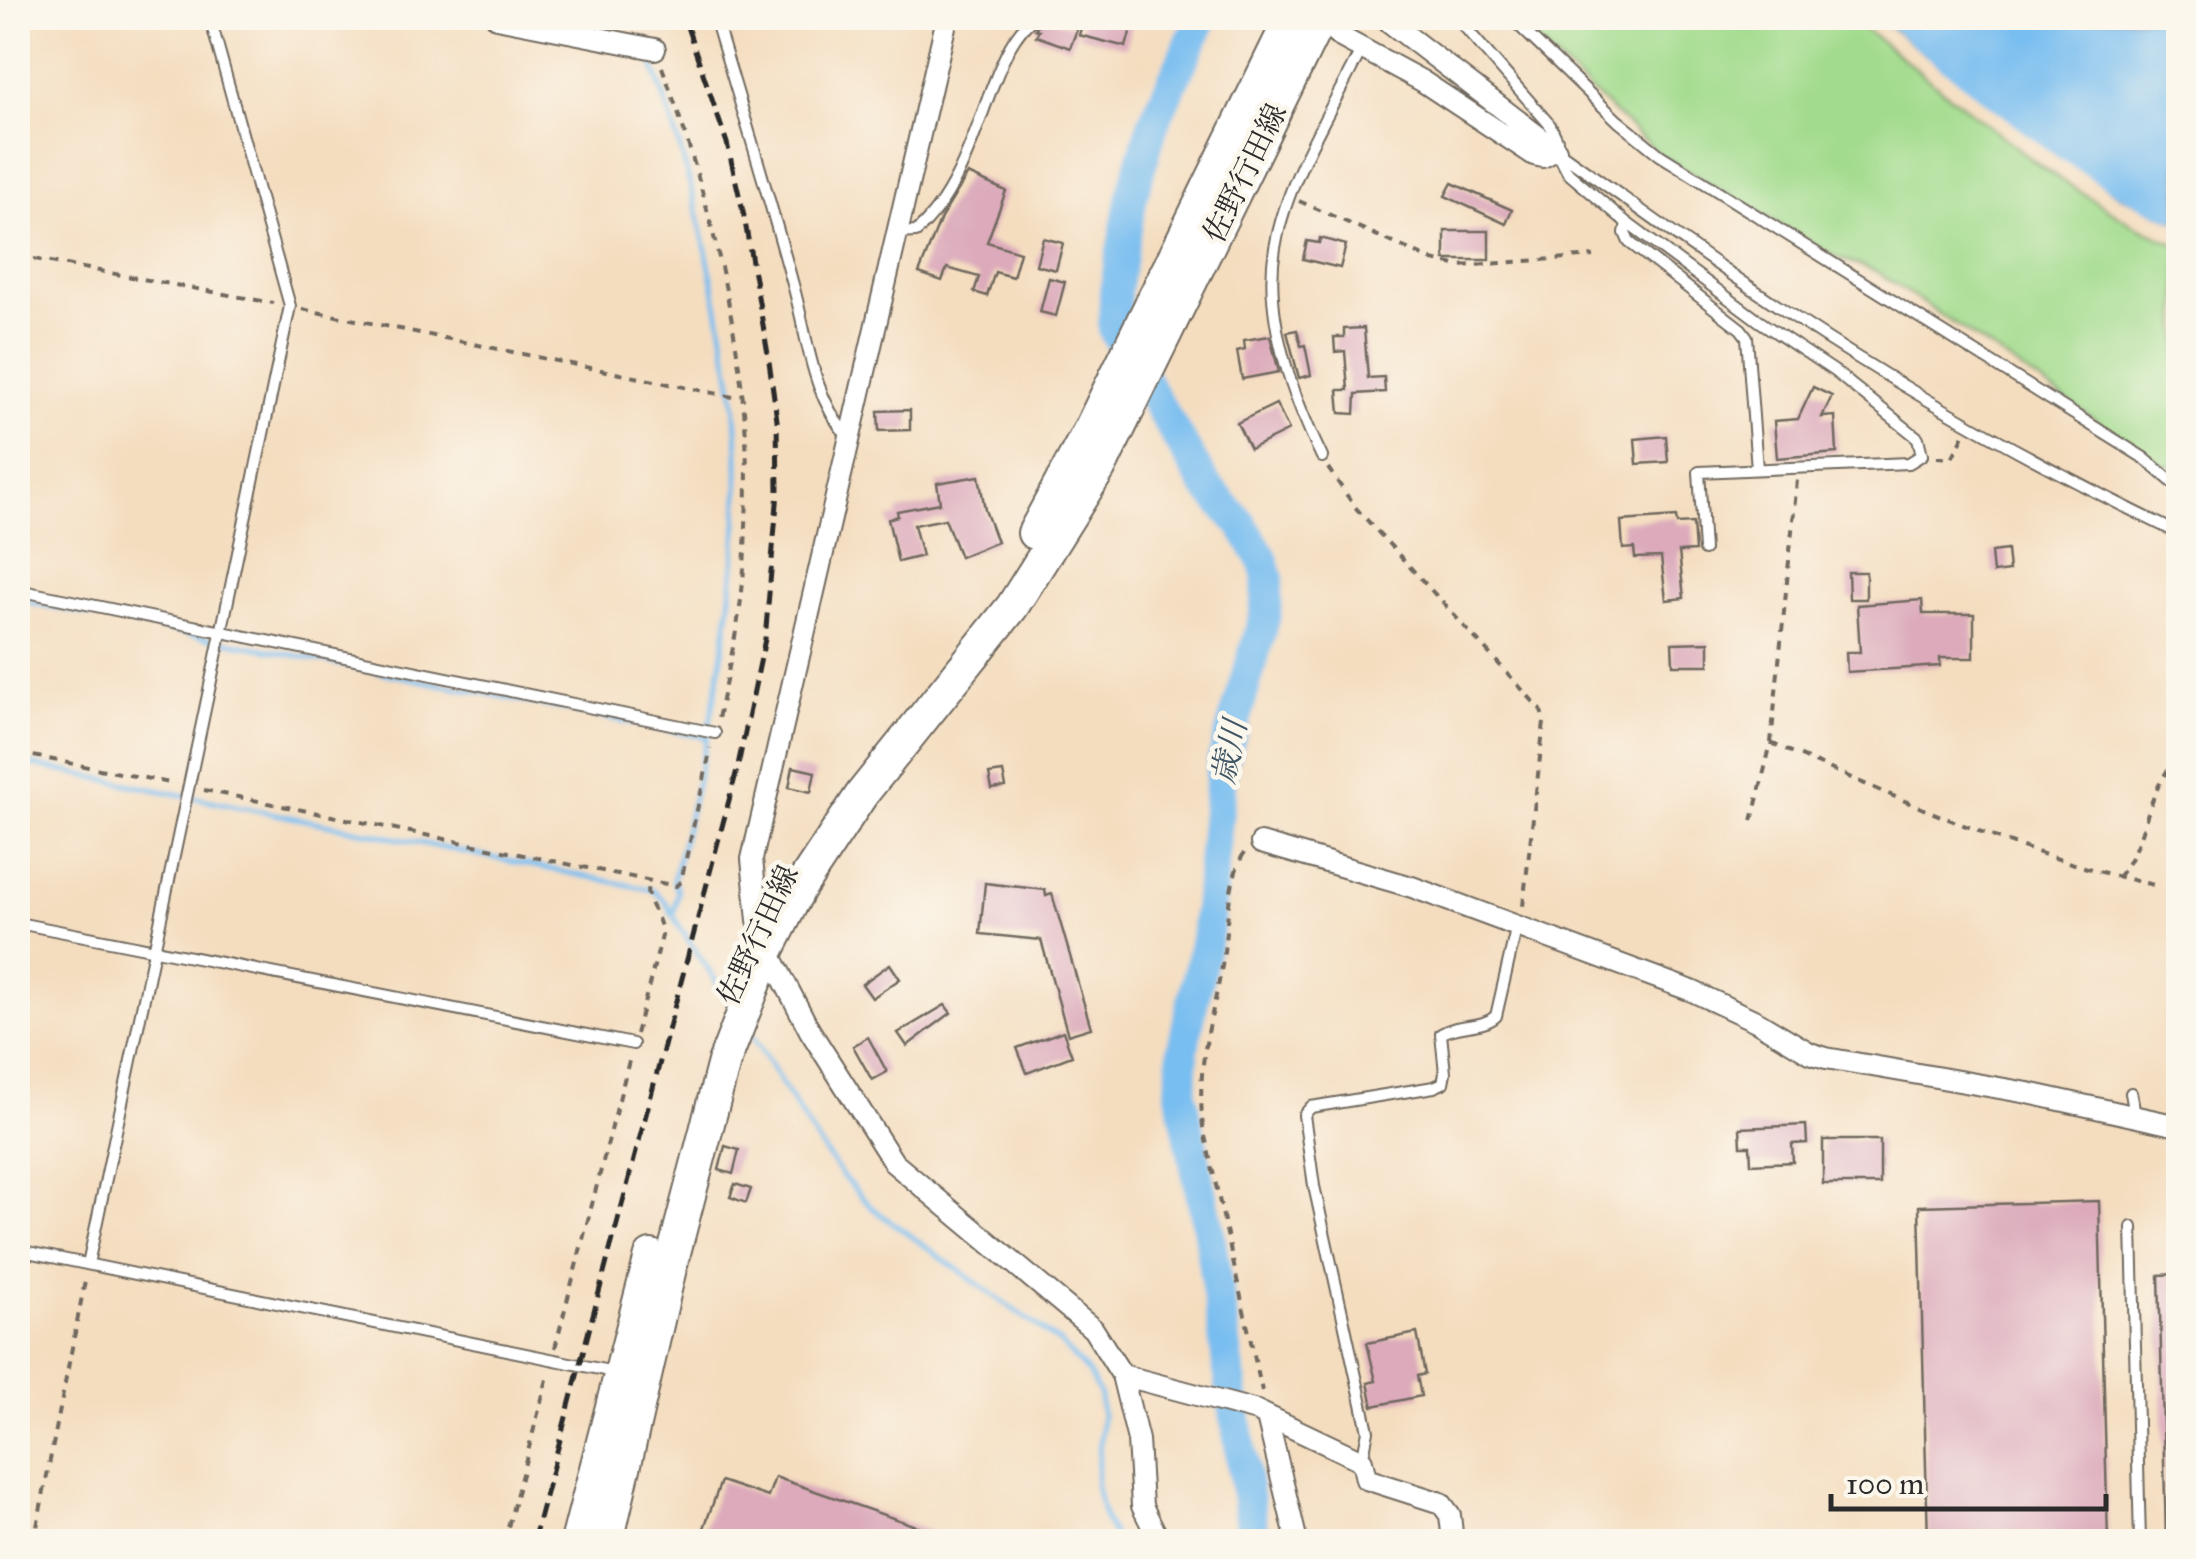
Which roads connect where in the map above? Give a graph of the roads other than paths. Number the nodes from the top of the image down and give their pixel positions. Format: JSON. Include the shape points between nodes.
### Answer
{"nodes":[{"id":1,"x":210,"y":18,"type":"edge"},
{"id":2,"x":497,"y":18,"type":"edge"},
{"id":3,"x":714,"y":18,"type":"edge"},
{"id":4,"x":947,"y":18,"type":"edge"},
{"id":5,"x":1034,"y":18,"type":"edge"},
{"id":6,"x":1291,"y":18,"type":"edge"},
{"id":7,"x":1384,"y":18,"type":"edge"},
{"id":8,"x":1457,"y":18,"type":"edge"},
{"id":9,"x":1511,"y":18,"type":"edge"},
{"id":10,"x":1329,"y":26,"type":"edge"},
{"id":11,"x":655,"y":48,"type":"road end"},
{"id":12,"x":1361,"y":50,"type":"junction"},
{"id":13,"x":1556,"y":150,"type":"junction"},
{"id":14,"x":1627,"y":223,"type":"junction"},
{"id":15,"x":896,"y":233,"type":"junction"},
{"id":16,"x":1110,"y":418,"type":"junction"},
{"id":17,"x":848,"y":437,"type":"junction"},
{"id":18,"x":1322,"y":458,"type":"road end"},
{"id":19,"x":1757,"y":469,"type":"junction"},
{"id":20,"x":2178,"y":487,"type":"edge"},
{"id":21,"x":2178,"y":533,"type":"edge"},
{"id":22,"x":1704,"y":550,"type":"dead end"},
{"id":23,"x":18,"y":590,"type":"edge"},
{"id":24,"x":220,"y":629,"type":"junction"},
{"id":25,"x":714,"y":733,"type":"road end"},
{"id":26,"x":1261,"y":843,"type":"road end"},
{"id":27,"x":18,"y":922,"type":"edge"},
{"id":28,"x":1517,"y":925,"type":"junction"},
{"id":29,"x":763,"y":935,"type":"junction"},
{"id":30,"x":154,"y":951,"type":"junction"},
{"id":31,"x":633,"y":1044,"type":"road end"},
{"id":32,"x":2178,"y":1126,"type":"edge"},
{"id":33,"x":2132,"y":1227,"type":"dead end"},
{"id":34,"x":18,"y":1250,"type":"edge"},
{"id":35,"x":88,"y":1264,"type":"junction"},
{"id":36,"x":620,"y":1373,"type":"junction"},
{"id":37,"x":1122,"y":1375,"type":"junction"},
{"id":38,"x":1262,"y":1414,"type":"junction"},
{"id":39,"x":1362,"y":1461,"type":"junction"},
{"id":40,"x":577,"y":1542,"type":"edge"},
{"id":41,"x":607,"y":1542,"type":"edge"},
{"id":42,"x":1160,"y":1542,"type":"edge"},
{"id":43,"x":1297,"y":1542,"type":"edge"},
{"id":44,"x":1454,"y":1542,"type":"edge"},
{"id":45,"x":2140,"y":1542,"type":"edge"}],
"edges":[{"from":1,"to":24,"type":"lane","via":[[290,306]]},
{"from":2,"to":11,"type":"street"},
{"from":3,"to":17,"type":"lane","via":[[819,392]]},
{"from":4,"to":15,"type":"street"},
{"from":5,"to":15,"type":"lane","via":[[1004,56],[964,160],[930,220],[916,232]]},
{"from":6,"to":16,"type":"main road","name":"佐野行田線","via":[[1156,292]]},
{"from":7,"to":13,"type":"street"},
{"from":8,"to":13,"type":"lane","via":[[1550,125]]},
{"from":9,"to":20,"type":"lane","via":[[1660,155],[2128,448]]},
{"from":10,"to":12,"type":"street"},
{"from":10,"to":16,"type":"main road","name":"佐野行田線","via":[[1170,328]]},
{"from":12,"to":13,"type":"street","via":[[1534,155]]},
{"from":12,"to":18,"type":"lane","via":[[1299,173],[1274,250],[1278,328],[1297,405]]},
{"from":13,"to":14,"type":"lane","via":[[1568,172]]},
{"from":13,"to":21,"type":"lane","via":[[1868,364],[2064,478]]},
{"from":14,"to":19,"type":"lane","via":[[1630,242],[1747,338]]},
{"from":14,"to":19,"type":"lane","via":[[1834,370],[1907,426],[1922,447],[1922,455],[1909,462]]},
{"from":15,"to":17,"type":"street"},
{"from":16,"to":29,"type":"main road","name":"佐野行田線","via":[[997,591],[801,846]]},
{"from":17,"to":29,"type":"street","via":[[752,859]]},
{"from":19,"to":22,"type":"lane","via":[[1699,472]]},
{"from":23,"to":24,"type":"lane"},
{"from":24,"to":25,"type":"lane"},
{"from":24,"to":30,"type":"lane"},
{"from":26,"to":28,"type":"street"},
{"from":27,"to":30,"type":"lane"},
{"from":28,"to":32,"type":"street","via":[[1692,992],[1826,1058],[2133,1104]]},
{"from":28,"to":39,"type":"lane","via":[[1496,1016],[1440,1034],[1443,1082],[1311,1107],[1304,1115],[1368,1431]]},
{"from":29,"to":36,"type":"main road","name":"佐野行田線","via":[[706,1054]]},
{"from":29,"to":37,"type":"street","via":[[810,1031],[894,1163],[1093,1329]]},
{"from":29,"to":41,"type":"main road","name":"佐野行田線","via":[[670,1268]]},
{"from":30,"to":31,"type":"lane"},
{"from":30,"to":35,"type":"lane"},
{"from":33,"to":45,"type":"lane"},
{"from":34,"to":35,"type":"lane"},
{"from":35,"to":36,"type":"lane"},
{"from":36,"to":40,"type":"main road","name":"佐野行田線"},
{"from":37,"to":38,"type":"street"},
{"from":37,"to":42,"type":"street","via":[[1138,1440],[1142,1506]]},
{"from":38,"to":39,"type":"street"},
{"from":38,"to":43,"type":"street"},
{"from":39,"to":44,"type":"street","via":[[1366,1478],[1441,1503]]}]}
